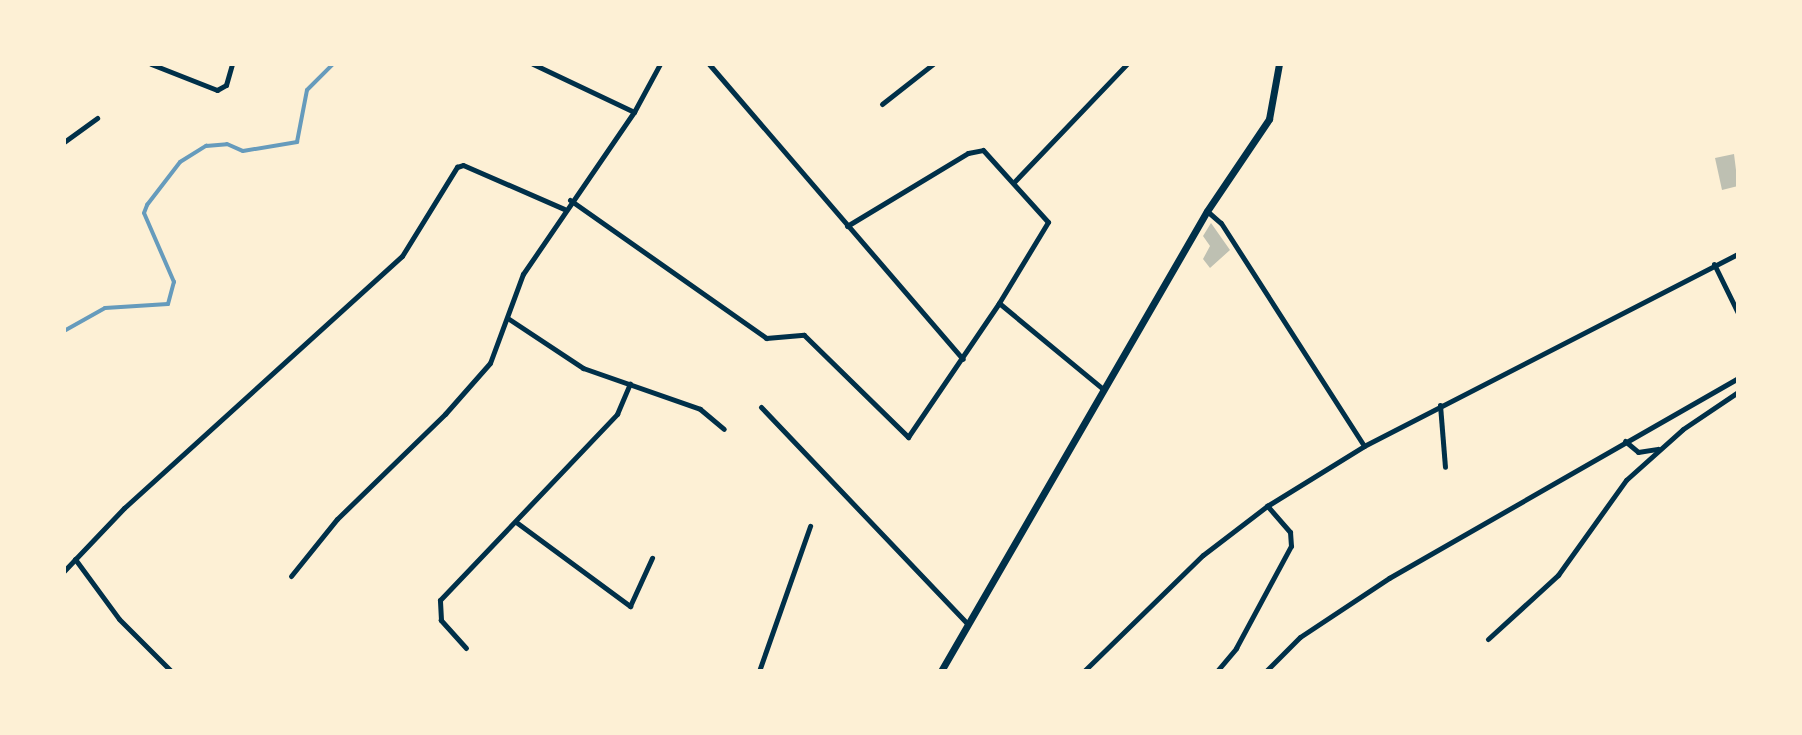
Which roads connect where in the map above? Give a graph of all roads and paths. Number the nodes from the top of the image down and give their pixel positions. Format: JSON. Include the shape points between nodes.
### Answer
{"nodes":[{"id":1,"x":151,"y":64,"type":"edge"},
{"id":2,"x":232,"y":64,"type":"edge"},
{"id":3,"x":533,"y":64,"type":"edge"},
{"id":4,"x":660,"y":64,"type":"edge"},
{"id":5,"x":709,"y":64,"type":"edge"},
{"id":6,"x":933,"y":64,"type":"edge"},
{"id":7,"x":1127,"y":64,"type":"edge"},
{"id":8,"x":1279,"y":64,"type":"edge"},
{"id":9,"x":882,"y":104,"type":"dead end"},
{"id":10,"x":634,"y":112,"type":"junction"},
{"id":11,"x":97,"y":118,"type":"dead end"},
{"id":12,"x":64,"y":142,"type":"edge"},
{"id":13,"x":1015,"y":181,"type":"junction"},
{"id":14,"x":570,"y":200,"type":"junction"},
{"id":15,"x":564,"y":209,"type":"junction"},
{"id":16,"x":1207,"y":211,"type":"junction"},
{"id":17,"x":847,"y":226,"type":"junction"},
{"id":18,"x":1738,"y":254,"type":"edge"},
{"id":19,"x":1714,"y":263,"type":"junction"},
{"id":20,"x":999,"y":303,"type":"junction"},
{"id":21,"x":1738,"y":313,"type":"edge"},
{"id":22,"x":509,"y":319,"type":"junction"},
{"id":23,"x":963,"y":359,"type":"junction"},
{"id":24,"x":1738,"y":378,"type":"edge"},
{"id":25,"x":630,"y":384,"type":"junction"},
{"id":26,"x":1104,"y":390,"type":"junction"},
{"id":27,"x":1738,"y":392,"type":"edge"},
{"id":28,"x":1440,"y":405,"type":"junction"},
{"id":29,"x":761,"y":407,"type":"dead end"},
{"id":30,"x":724,"y":429,"type":"dead end"},
{"id":31,"x":1625,"y":441,"type":"junction"},
{"id":32,"x":1364,"y":446,"type":"junction"},
{"id":33,"x":1659,"y":449,"type":"junction"},
{"id":34,"x":1445,"y":467,"type":"dead end"},
{"id":35,"x":1267,"y":506,"type":"junction"},
{"id":36,"x":516,"y":522,"type":"junction"},
{"id":37,"x":810,"y":526,"type":"dead end"},
{"id":38,"x":652,"y":558,"type":"dead end"},
{"id":39,"x":75,"y":559,"type":"junction"},
{"id":40,"x":64,"y":571,"type":"edge"},
{"id":41,"x":291,"y":576,"type":"dead end"},
{"id":42,"x":967,"y":623,"type":"junction"},
{"id":43,"x":1488,"y":639,"type":"dead end"},
{"id":44,"x":466,"y":648,"type":"dead end"},
{"id":45,"x":171,"y":671,"type":"edge"},
{"id":46,"x":759,"y":671,"type":"edge"},
{"id":47,"x":941,"y":671,"type":"edge"},
{"id":48,"x":1084,"y":671,"type":"edge"},
{"id":49,"x":1217,"y":671,"type":"edge"},
{"id":50,"x":1266,"y":671,"type":"edge"}],
"edges":[{"from":1,"to":2,"type":"street","via":[[217,90],[226,85]]},
{"from":3,"to":10,"type":"street"},
{"from":4,"to":10,"type":"street"},
{"from":5,"to":17,"type":"street"},
{"from":6,"to":9,"type":"street"},
{"from":7,"to":13,"type":"street"},
{"from":8,"to":16,"type":"street","via":[[1269,119]]},
{"from":10,"to":14,"type":"street"},
{"from":11,"to":12,"type":"street"},
{"from":13,"to":17,"type":"street","via":[[983,150],[975,149]]},
{"from":13,"to":20,"type":"street","via":[[1046,215],[1047,226]]},
{"from":14,"to":15,"type":"street"},
{"from":14,"to":23,"type":"street","via":[[766,338],[804,335],[908,437]]},
{"from":15,"to":22,"type":"street","via":[[523,274]]},
{"from":15,"to":39,"type":"street","via":[[463,165],[452,172],[402,256],[124,508]]},
{"from":16,"to":26,"type":"street"},
{"from":16,"to":32,"type":"street","via":[[1221,223]]},
{"from":17,"to":23,"type":"street"},
{"from":18,"to":19,"type":"street"},
{"from":19,"to":21,"type":"street"},
{"from":19,"to":28,"type":"street"},
{"from":20,"to":23,"type":"street"},
{"from":20,"to":26,"type":"street"},
{"from":22,"to":25,"type":"street","via":[[583,368]]},
{"from":22,"to":41,"type":"street","via":[[496,352],[468,389],[351,503]]},
{"from":24,"to":31,"type":"street"},
{"from":25,"to":30,"type":"street","via":[[700,409]]},
{"from":25,"to":36,"type":"street","via":[[617,414]]},
{"from":26,"to":42,"type":"street"},
{"from":27,"to":33,"type":"street"},
{"from":28,"to":32,"type":"street"},
{"from":28,"to":34,"type":"street"},
{"from":29,"to":42,"type":"street"},
{"from":31,"to":33,"type":"street","via":[[1638,452]]},
{"from":31,"to":50,"type":"street","via":[[1337,611]]},
{"from":32,"to":35,"type":"street"},
{"from":33,"to":43,"type":"street","via":[[1606,503],[1558,575]]},
{"from":35,"to":48,"type":"street","via":[[1203,555]]},
{"from":35,"to":49,"type":"street","via":[[1290,532],[1291,546],[1236,648]]},
{"from":36,"to":38,"type":"street","via":[[630,606]]},
{"from":36,"to":44,"type":"street","via":[[438,605],[441,620]]},
{"from":37,"to":46,"type":"street"},
{"from":39,"to":40,"type":"street"},
{"from":39,"to":45,"type":"street","via":[[119,619]]},
{"from":42,"to":47,"type":"street"}]}
